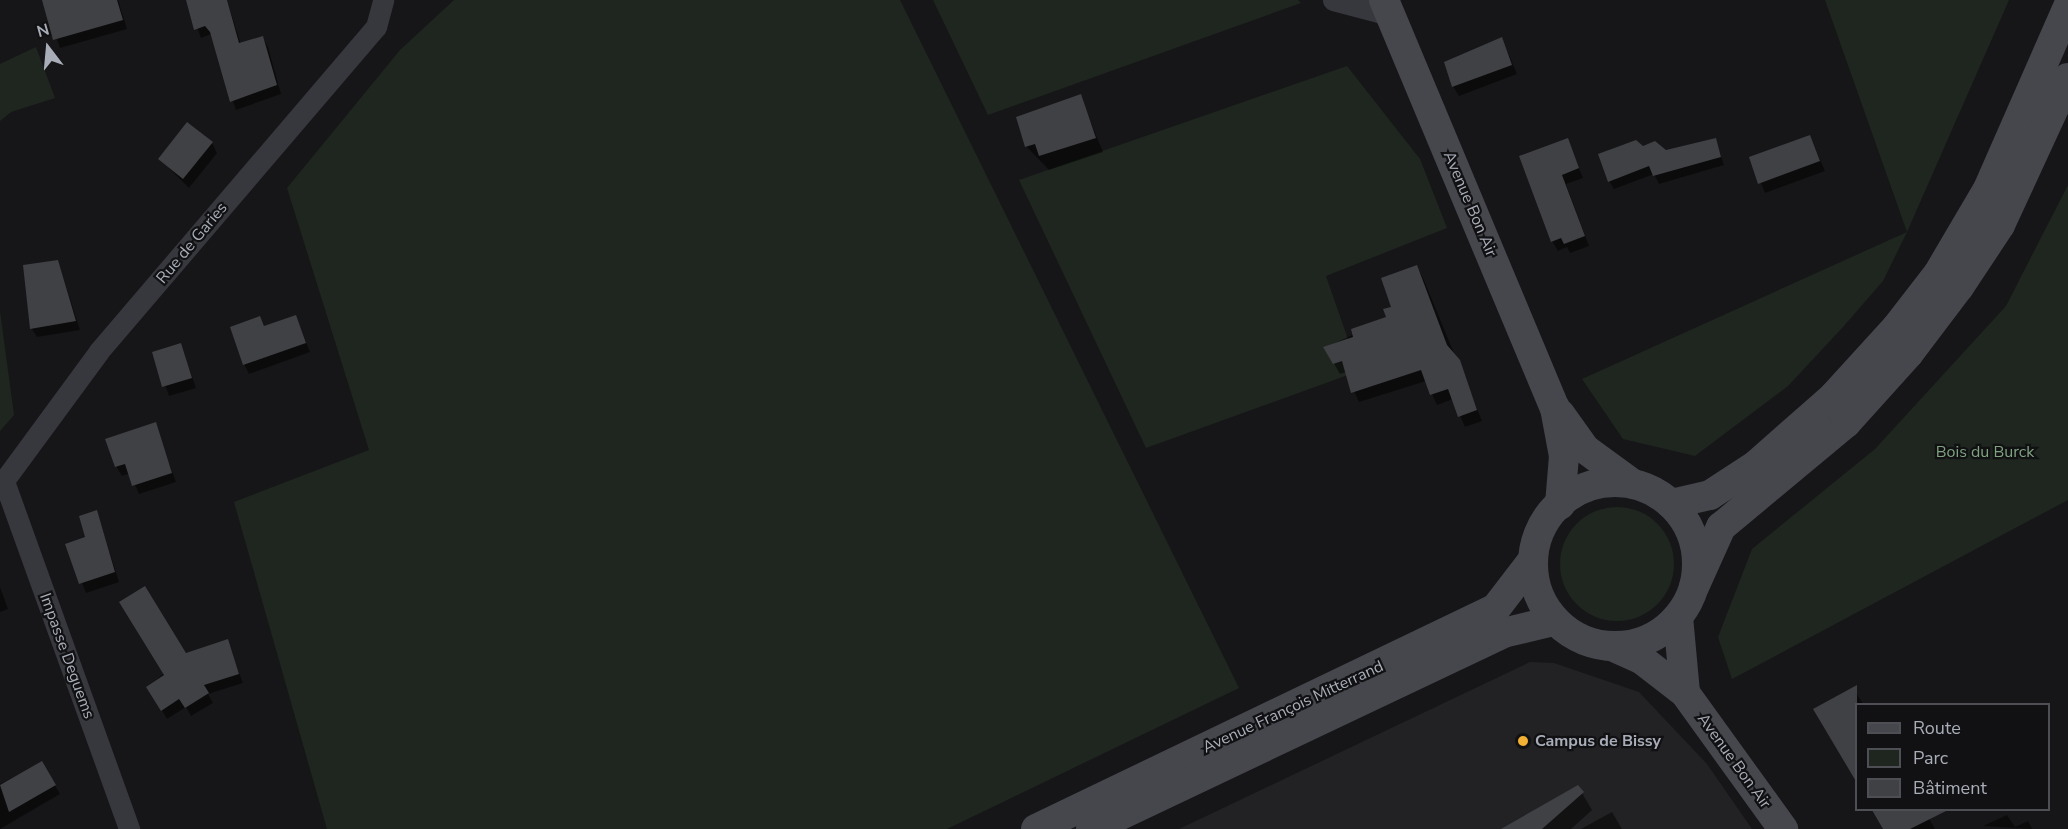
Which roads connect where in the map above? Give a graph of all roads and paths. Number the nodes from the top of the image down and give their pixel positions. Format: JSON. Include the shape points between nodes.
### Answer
{"nodes":[{"id":1,"x":384,"y":0,"type":"edge"},
{"id":2,"x":1333,"y":0,"type":"edge"},
{"id":3,"x":1387,"y":7,"type":"edge"},
{"id":4,"x":2068,"y":7,"type":"edge"},
{"id":5,"x":2068,"y":78,"type":"edge"},
{"id":6,"x":1555,"y":408,"type":"junction"},
{"id":7,"x":1633,"y":484,"type":"junction"},
{"id":8,"x":3,"y":485,"type":"edge"},
{"id":9,"x":1671,"y":504,"type":"junction"},
{"id":10,"x":1560,"y":505,"type":"junction"},
{"id":11,"x":1532,"y":561,"type":"junction"},
{"id":12,"x":1694,"y":586,"type":"junction"},
{"id":13,"x":1678,"y":617,"type":"junction"},
{"id":14,"x":1553,"y":621,"type":"junction"},
{"id":15,"x":1614,"y":647,"type":"junction"},
{"id":16,"x":1685,"y":693,"type":"junction"},
{"id":17,"x":129,"y":829,"type":"edge"},
{"id":18,"x":1036,"y":829,"type":"edge"},
{"id":19,"x":1091,"y":829,"type":"edge"},
{"id":20,"x":1783,"y":829,"type":"edge"}],
"edges":[{"from":1,"to":8,"type":"street","name":"Rue de Garies","via":[[376,27],[99,351]]},
{"from":2,"to":3,"type":"street"},
{"from":3,"to":6,"type":"main road","name":"Avenue Bon Air"},
{"from":4,"to":9,"type":"main road","via":[[1988,189],[1938,274],[1897,327],[1833,397],[1756,465],[1710,495]]},
{"from":5,"to":12,"type":"main road","via":[[2000,225],[1959,287],[1909,353],[1846,423],[1721,527]]},
{"from":6,"to":7,"type":"main road","name":"Avenue Bon Air","via":[[1585,449]]},
{"from":6,"to":10,"type":"main road","name":"Avenue Bon Air","via":[[1564,456]]},
{"from":7,"to":9,"type":"main road"},
{"from":7,"to":10,"type":"main road","via":[[1589,486]]},
{"from":8,"to":17,"type":"street","name":"Impasse Deguems"},
{"from":9,"to":12,"type":"main road","via":[[1694,542]]},
{"from":10,"to":11,"type":"main road","via":[[1537,537]]},
{"from":11,"to":14,"type":"main road","via":[[1535,583]]},
{"from":11,"to":18,"type":"main road","name":"Avenue François Mitterrand","via":[[1496,608]]},
{"from":12,"to":13,"type":"main road"},
{"from":13,"to":15,"type":"main road","via":[[1653,637]]},
{"from":13,"to":16,"type":"main road"},
{"from":14,"to":15,"type":"main road","via":[[1595,644]]},
{"from":14,"to":19,"type":"main road","name":"Avenue François Mitterrand","via":[[1503,633]]},
{"from":15,"to":16,"type":"main road","name":"Avenue Bon Air","via":[[1641,659]]},
{"from":16,"to":20,"type":"main road","name":"Avenue Bon Air"}]}
